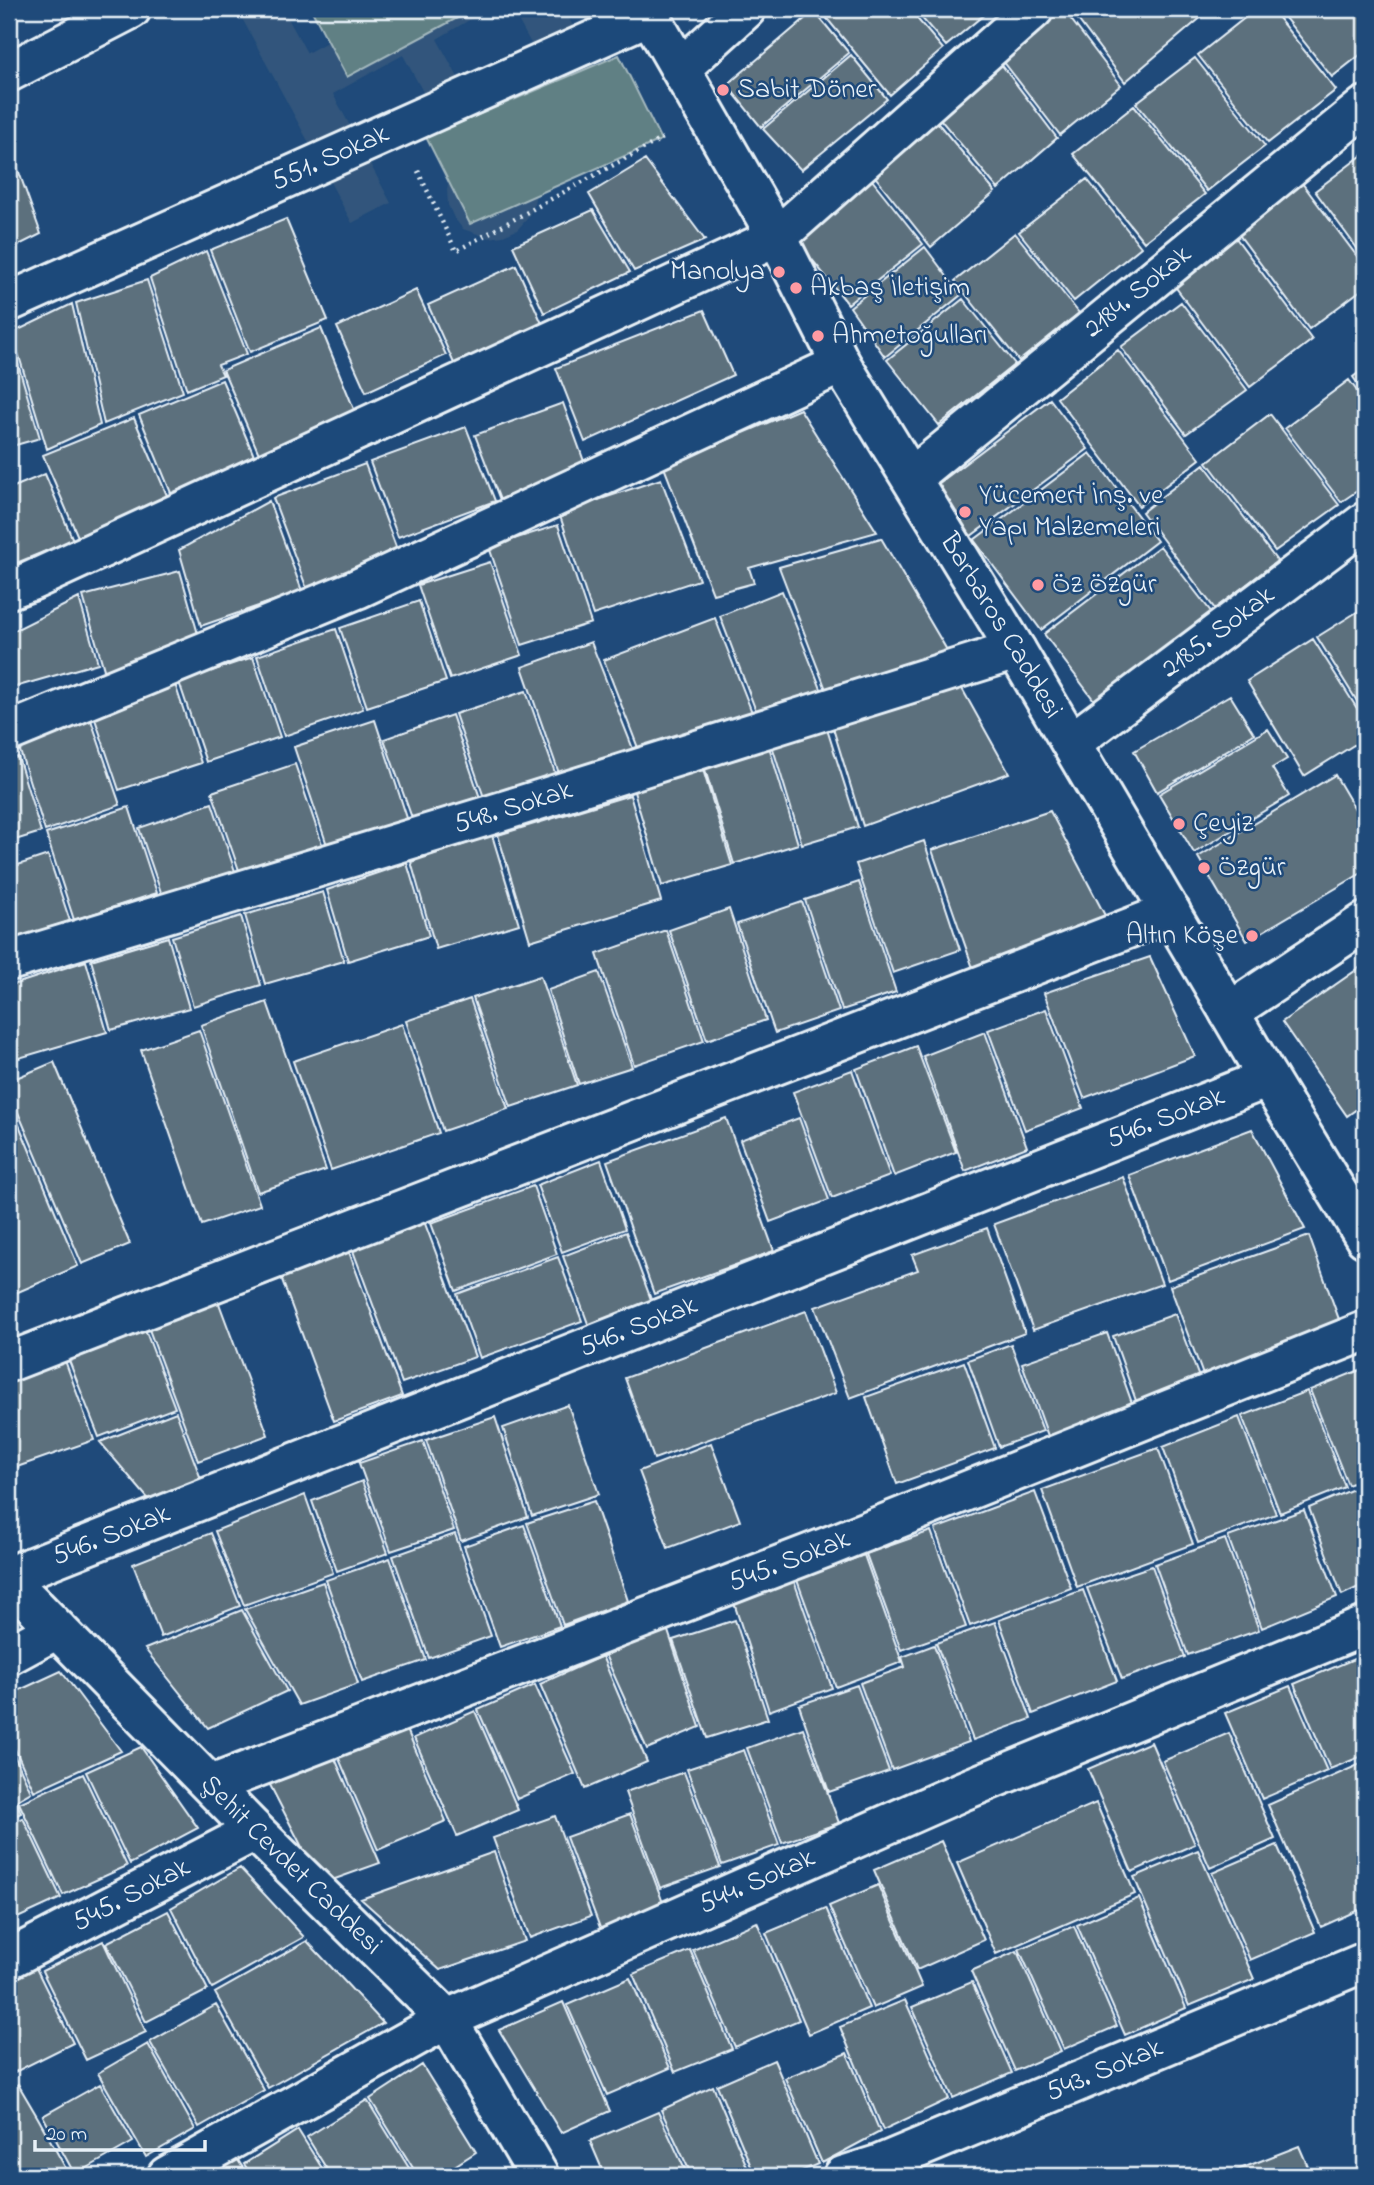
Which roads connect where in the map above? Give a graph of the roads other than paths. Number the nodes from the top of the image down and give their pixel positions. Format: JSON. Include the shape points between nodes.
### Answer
{"nodes":[{"id":1,"x":131,"y":9,"type":"edge"},
{"id":2,"x":747,"y":9,"type":"edge"},
{"id":3,"x":1034,"y":9,"type":"edge"},
{"id":4,"x":648,"y":12,"type":"edge"},
{"id":5,"x":681,"y":68,"type":"junction"},
{"id":6,"x":9,"y":72,"type":"edge"},
{"id":7,"x":1365,"y":106,"type":"edge"},
{"id":8,"x":777,"y":237,"type":"junction"},
{"id":9,"x":9,"y":302,"type":"edge"},
{"id":10,"x":841,"y":364,"type":"junction"},
{"id":11,"x":912,"y":477,"type":"junction"},
{"id":12,"x":1365,"y":522,"type":"edge"},
{"id":13,"x":9,"y":589,"type":"edge"},
{"id":14,"x":1016,"y":650,"type":"junction"},
{"id":15,"x":9,"y":732,"type":"edge"},
{"id":16,"x":1071,"y":743,"type":"junction"},
{"id":17,"x":1171,"y":912,"type":"junction"},
{"id":18,"x":1365,"y":922,"type":"edge"},
{"id":19,"x":9,"y":961,"type":"edge"},
{"id":20,"x":1229,"y":1012,"type":"junction"},
{"id":21,"x":1268,"y":1078,"type":"junction"},
{"id":22,"x":1365,"y":1238,"type":"edge"},
{"id":23,"x":1365,"y":1331,"type":"edge"},
{"id":24,"x":9,"y":1362,"type":"edge"},
{"id":25,"x":9,"y":1578,"type":"edge"},
{"id":26,"x":1365,"y":1626,"type":"edge"},
{"id":27,"x":57,"y":1629,"type":"junction"},
{"id":28,"x":9,"y":1655,"type":"edge"},
{"id":29,"x":211,"y":1785,"type":"junction"},
{"id":30,"x":256,"y":1831,"type":"junction"},
{"id":31,"x":9,"y":1959,"type":"edge"},
{"id":32,"x":1365,"y":1962,"type":"edge"},
{"id":33,"x":446,"y":2019,"type":"junction"},
{"id":34,"x":167,"y":2176,"type":"edge"},
{"id":35,"x":539,"y":2176,"type":"edge"},
{"id":36,"x":843,"y":2176,"type":"edge"}],
"edges":[{"from":1,"to":6,"type":"street"},
{"from":2,"to":5,"type":"street"},
{"from":3,"to":8,"type":"street"},
{"from":4,"to":5,"type":"street","name":"Barbaros Caddesi"},
{"from":4,"to":9,"type":"street","name":"551. Sokak"},
{"from":5,"to":8,"type":"street","name":"Barbaros Caddesi"},
{"from":7,"to":11,"type":"street","name":"2184. Sokak"},
{"from":8,"to":10,"type":"street","name":"Barbaros Caddesi"},
{"from":8,"to":13,"type":"street"},
{"from":10,"to":11,"type":"street","name":"Barbaros Caddesi"},
{"from":10,"to":15,"type":"street","via":[[357,589]]},
{"from":11,"to":14,"type":"street","name":"Barbaros Caddesi"},
{"from":12,"to":16,"type":"street","name":"2185. Sokak"},
{"from":14,"to":16,"type":"street","name":"Barbaros Caddesi"},
{"from":14,"to":19,"type":"street","name":"548. Sokak"},
{"from":16,"to":17,"type":"street","name":"Barbaros Caddesi"},
{"from":17,"to":20,"type":"street","name":"Barbaros Caddesi"},
{"from":17,"to":24,"type":"street"},
{"from":18,"to":20,"type":"street"},
{"from":20,"to":21,"type":"street","name":"Barbaros Caddesi"},
{"from":21,"to":22,"type":"street","name":"Barbaros Caddesi"},
{"from":21,"to":25,"type":"street","name":"546. Sokak"},
{"from":23,"to":29,"type":"street","name":"545. Sokak","via":[[827,1547]]},
{"from":25,"to":27,"type":"street","name":"Şehit Cevdet Caddesi"},
{"from":26,"to":33,"type":"street","name":"544. Sokak","via":[[960,1792]]},
{"from":27,"to":28,"type":"street"},
{"from":27,"to":29,"type":"street","name":"Şehit Cevdet Caddesi"},
{"from":29,"to":30,"type":"street","name":"Şehit Cevdet Caddesi"},
{"from":30,"to":31,"type":"street","name":"545. Sokak"},
{"from":30,"to":33,"type":"street","name":"Şehit Cevdet Caddesi"},
{"from":32,"to":36,"type":"street","name":"543. Sokak"},
{"from":33,"to":34,"type":"street","name":"544. Sokak"},
{"from":33,"to":35,"type":"street","name":"Şehit Cevdet Caddesi"}]}
